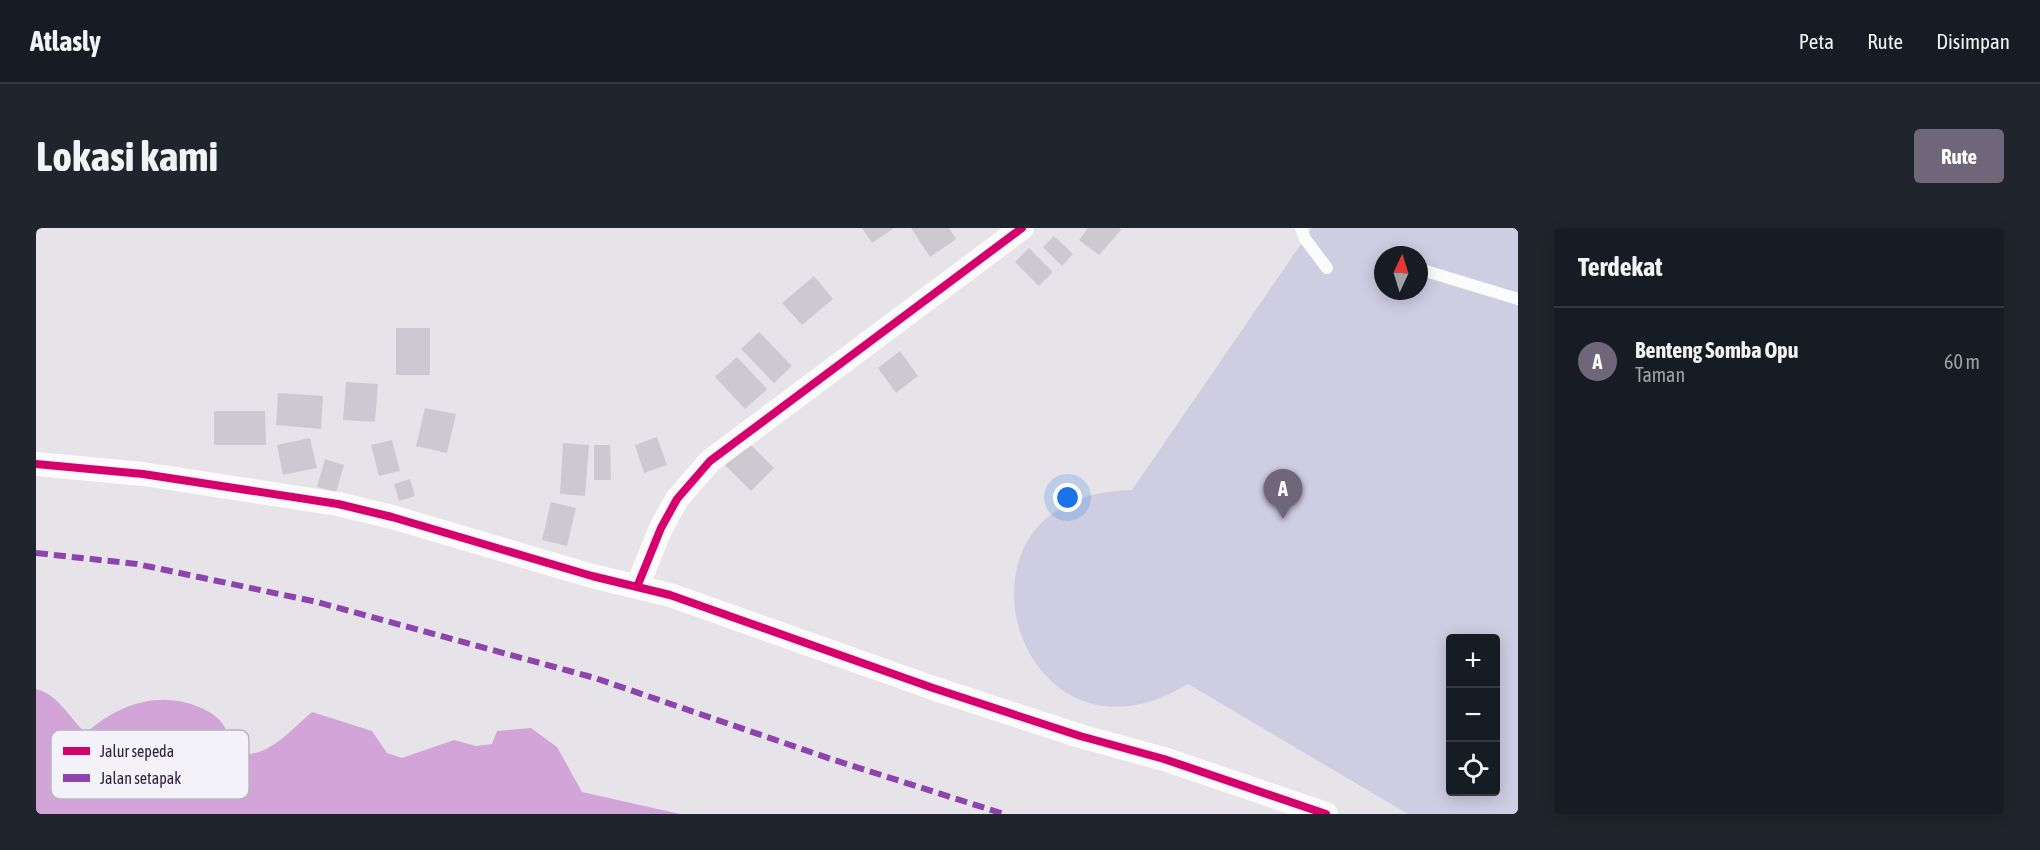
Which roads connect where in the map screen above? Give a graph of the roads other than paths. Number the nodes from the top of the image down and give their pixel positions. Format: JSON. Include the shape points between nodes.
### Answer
{"nodes":[{"id":1,"x":1022,"y":228,"type":"edge"},
{"id":2,"x":1301,"y":228,"type":"edge"},
{"id":3,"x":1327,"y":268,"type":"dead end"},
{"id":4,"x":1428,"y":271,"type":"edge"},
{"id":5,"x":1518,"y":299,"type":"edge"},
{"id":6,"x":36,"y":464,"type":"edge"},
{"id":7,"x":637,"y":587,"type":"junction"},
{"id":8,"x":1326,"y":814,"type":"edge"}],
"edges":[{"from":1,"to":7,"type":"street","via":[[710,461],[677,498]]},
{"from":2,"to":3,"type":"lane"},
{"from":4,"to":5,"type":"lane"},
{"from":6,"to":7,"type":"street","via":[[143,474],[338,504]]},
{"from":7,"to":8,"type":"street","via":[[670,595],[933,688]]}]}
